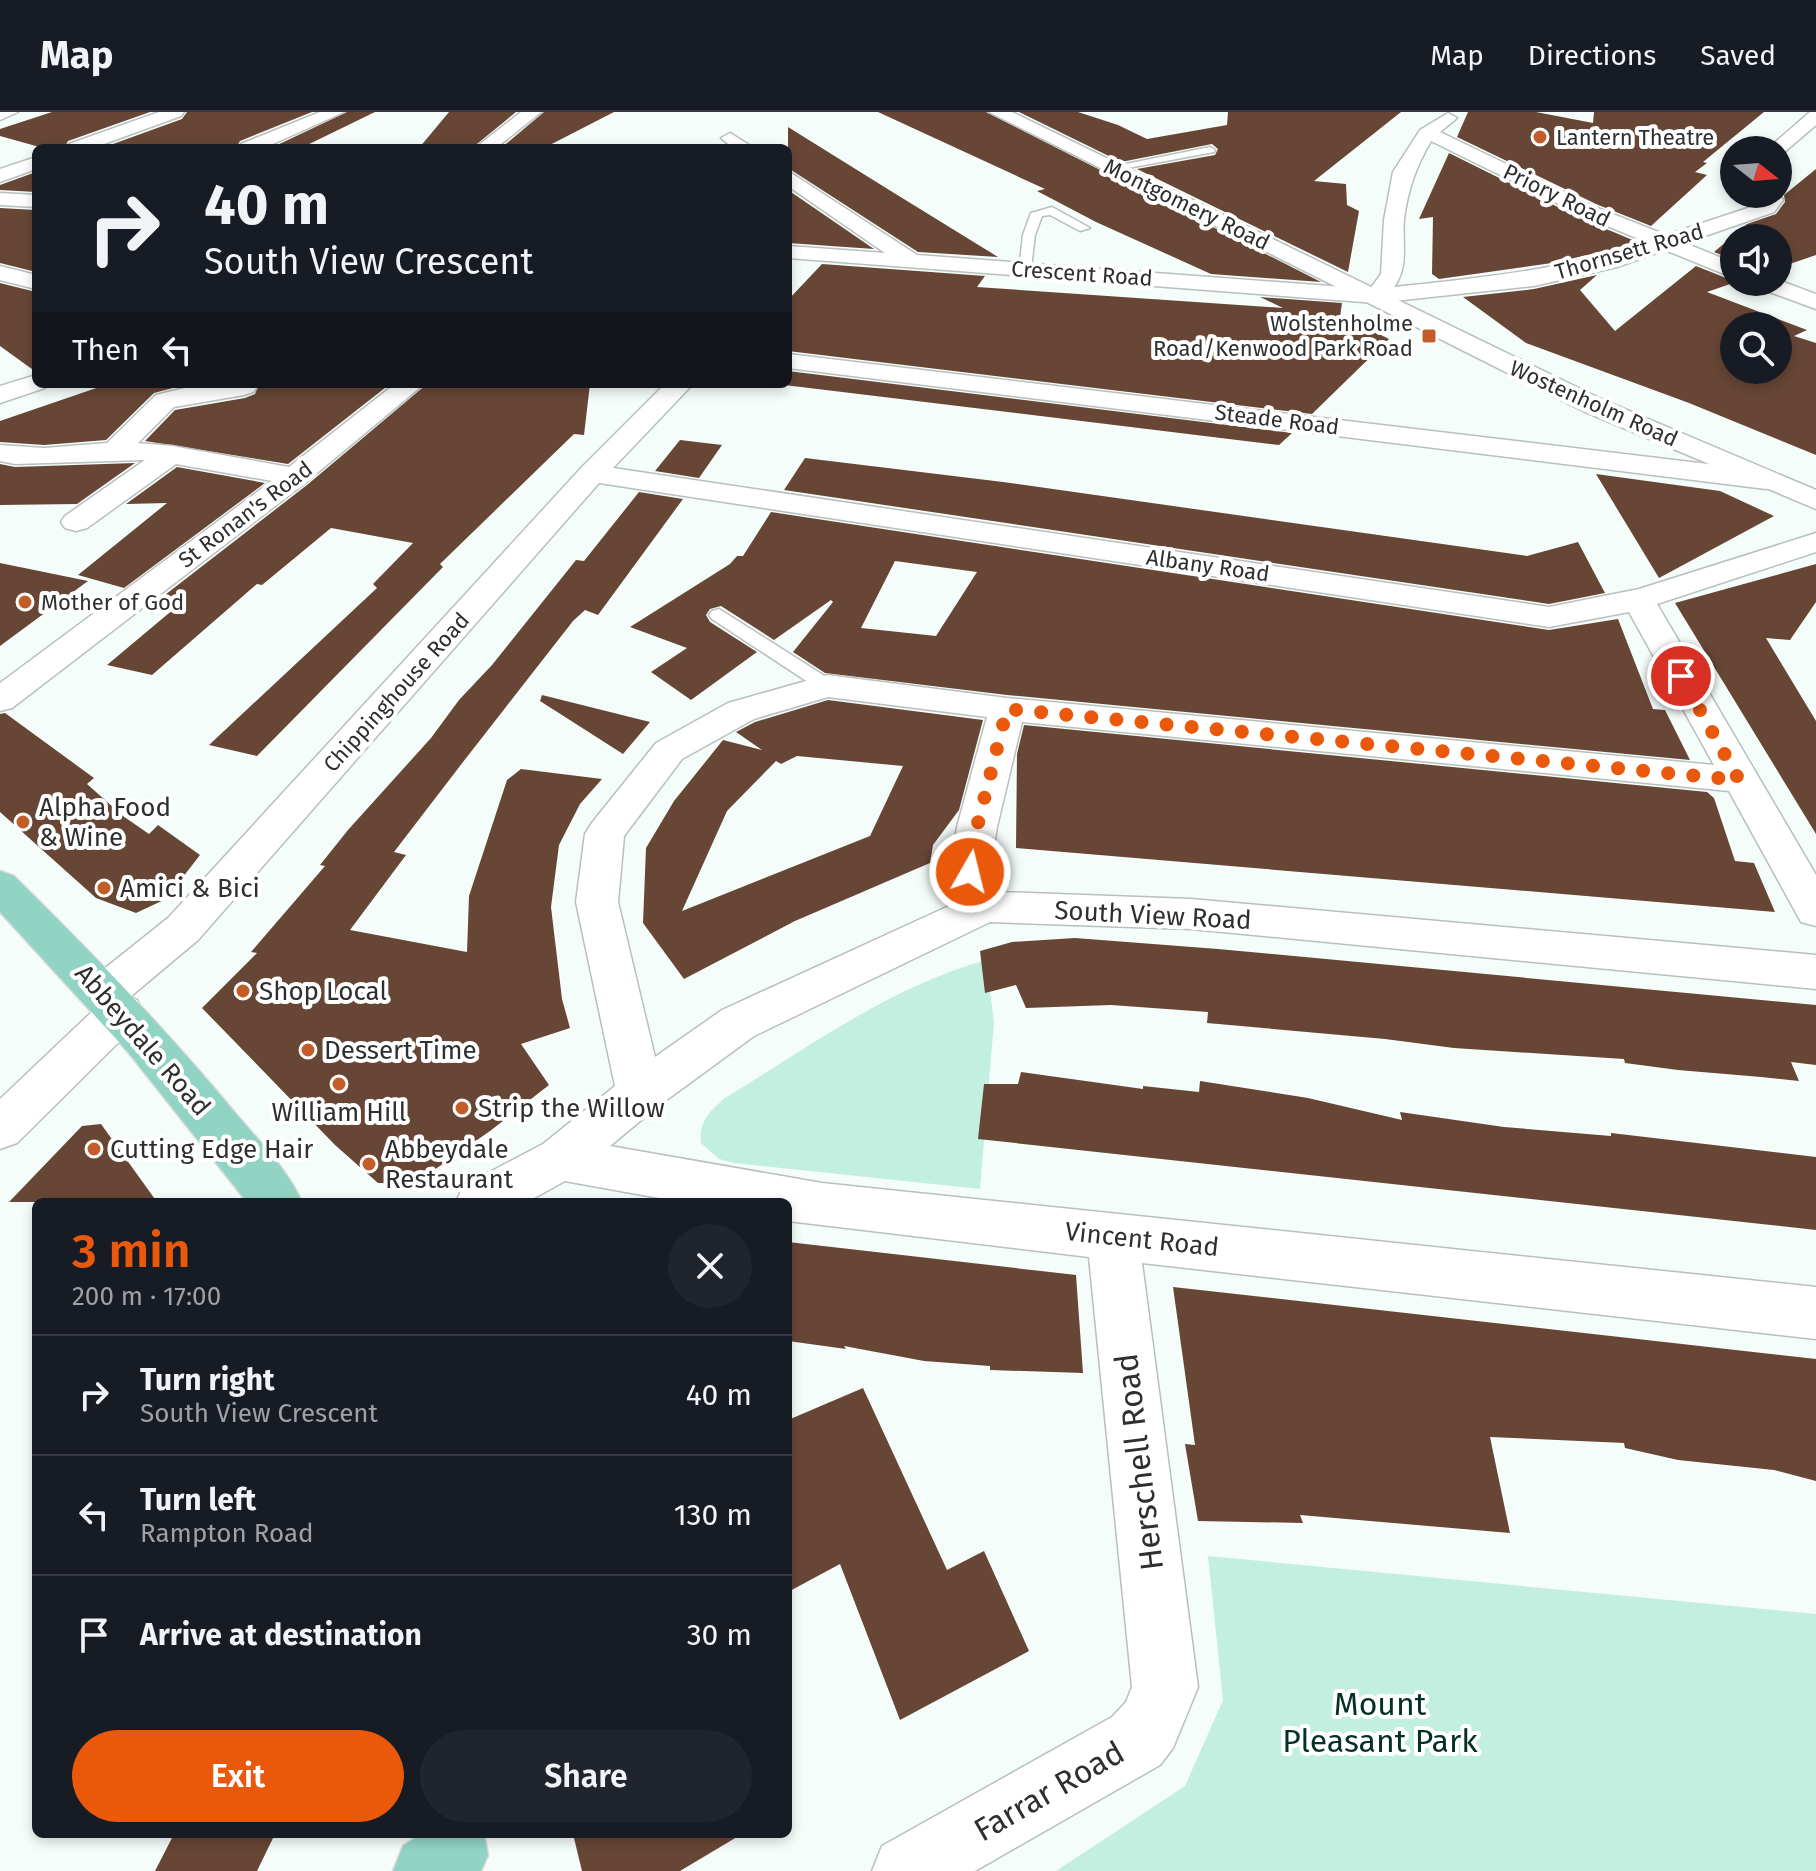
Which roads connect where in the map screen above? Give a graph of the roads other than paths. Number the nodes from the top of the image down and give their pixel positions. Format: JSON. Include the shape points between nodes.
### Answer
{"nodes":[{"id":1,"x":9,"y":112,"type":"edge"},
{"id":2,"x":175,"y":112,"type":"edge"},
{"id":3,"x":335,"y":112,"type":"edge"},
{"id":4,"x":532,"y":112,"type":"edge"},
{"id":5,"x":998,"y":112,"type":"edge"},
{"id":6,"x":1456,"y":112,"type":"edge"},
{"id":7,"x":0,"y":115,"type":"edge"},
{"id":8,"x":1816,"y":116,"type":"edge"},
{"id":9,"x":1426,"y":134,"type":"junction"},
{"id":10,"x":1792,"y":136,"type":"edge"},
{"id":11,"x":87,"y":144,"type":"edge"},
{"id":12,"x":258,"y":144,"type":"edge"},
{"id":13,"x":489,"y":144,"type":"edge"},
{"id":14,"x":1210,"y":150,"type":"dead end"},
{"id":15,"x":32,"y":164,"type":"edge"},
{"id":16,"x":1112,"y":168,"type":"junction"},
{"id":17,"x":0,"y":176,"type":"edge"},
{"id":18,"x":792,"y":180,"type":"edge"},
{"id":19,"x":0,"y":199,"type":"edge"},
{"id":20,"x":32,"y":201,"type":"edge"},
{"id":21,"x":1767,"y":208,"type":"edge"},
{"id":22,"x":1084,"y":228,"type":"dead end"},
{"id":23,"x":1661,"y":243,"type":"junction"},
{"id":24,"x":792,"y":252,"type":"edge"},
{"id":25,"x":911,"y":261,"type":"junction"},
{"id":26,"x":1720,"y":266,"type":"edge"},
{"id":27,"x":1024,"y":268,"type":"junction"},
{"id":28,"x":0,"y":273,"type":"edge"},
{"id":29,"x":32,"y":281,"type":"edge"},
{"id":30,"x":1792,"y":293,"type":"edge"},
{"id":31,"x":1376,"y":296,"type":"junction"},
{"id":32,"x":1816,"y":302,"type":"edge"},
{"id":33,"x":792,"y":361,"type":"edge"},
{"id":34,"x":32,"y":384,"type":"edge"},
{"id":35,"x":235,"y":388,"type":"edge"},
{"id":36,"x":406,"y":388,"type":"edge"},
{"id":37,"x":676,"y":388,"type":"edge"},
{"id":38,"x":0,"y":395,"type":"edge"},
{"id":39,"x":115,"y":451,"type":"junction"},
{"id":40,"x":0,"y":453,"type":"edge"},
{"id":41,"x":172,"y":454,"type":"junction"},
{"id":42,"x":592,"y":473,"type":"junction"},
{"id":43,"x":295,"y":477,"type":"junction"},
{"id":44,"x":1766,"y":480,"type":"junction"},
{"id":45,"x":1816,"y":500,"type":"edge"},
{"id":46,"x":76,"y":522,"type":"dead end"},
{"id":47,"x":1816,"y":542,"type":"edge"},
{"id":48,"x":1638,"y":600,"type":"junction"},
{"id":49,"x":719,"y":615,"type":"dead end"},
{"id":50,"x":827,"y":686,"type":"junction"},
{"id":51,"x":0,"y":700,"type":"edge"},
{"id":52,"x":1007,"y":709,"type":"junction"},
{"id":53,"x":1739,"y":780,"type":"junction"},
{"id":54,"x":0,"y":886,"type":"edge"},
{"id":55,"x":985,"y":907,"type":"junction"},
{"id":56,"x":1816,"y":911,"type":"edge"},
{"id":57,"x":1816,"y":972,"type":"edge"},
{"id":58,"x":113,"y":1002,"type":"junction"},
{"id":59,"x":640,"y":1093,"type":"junction"},
{"id":60,"x":0,"y":1129,"type":"edge"},
{"id":61,"x":560,"y":1159,"type":"junction"},
{"id":62,"x":274,"y":1198,"type":"edge"},
{"id":63,"x":488,"y":1198,"type":"edge"},
{"id":64,"x":782,"y":1198,"type":"edge"},
{"id":65,"x":792,"y":1200,"type":"edge"},
{"id":66,"x":1113,"y":1236,"type":"junction"},
{"id":67,"x":1816,"y":1313,"type":"edge"},
{"id":68,"x":1165,"y":1687,"type":"joint"},
{"id":69,"x":907,"y":1871,"type":"edge"}],
"edges":[{"from":1,"to":7,"type":"street"},
{"from":2,"to":11,"type":"street"},
{"from":3,"to":12,"type":"street"},
{"from":4,"to":13,"type":"street"},
{"from":5,"to":16,"type":"street","name":"Montgomery Road"},
{"from":6,"to":9,"type":"street"},
{"from":8,"to":10,"type":"street"},
{"from":9,"to":23,"type":"street","name":"Priory Road"},
{"from":9,"to":31,"type":"street","via":[[1403,172],[1392,275]]},
{"from":14,"to":16,"type":"lane"},
{"from":15,"to":17,"type":"street"},
{"from":16,"to":31,"type":"street","name":"Montgomery Road"},
{"from":18,"to":25,"type":"street"},
{"from":19,"to":20,"type":"street"},
{"from":21,"to":23,"type":"street","name":"Thornsett Road"},
{"from":22,"to":27,"type":"lane","via":[[1052,211],[1037,213]]},
{"from":23,"to":26,"type":"street","name":"Priory Road"},
{"from":23,"to":31,"type":"street","name":"Thornsett Road","via":[[1609,262],[1534,279]]},
{"from":24,"to":25,"type":"street","name":"Crescent Road"},
{"from":25,"to":27,"type":"street","name":"Crescent Road"},
{"from":27,"to":31,"type":"street","name":"Crescent Road"},
{"from":28,"to":29,"type":"street"},
{"from":30,"to":32,"type":"street"},
{"from":31,"to":44,"type":"street","name":"Wostenholm Road","via":[[1592,405]]},
{"from":33,"to":44,"type":"street","name":"Steade Road"},
{"from":34,"to":38,"type":"street"},
{"from":35,"to":39,"type":"street","via":[[165,401]]},
{"from":36,"to":43,"type":"street","name":"St Ronan's Road"},
{"from":37,"to":42,"type":"street","name":"Chippinghouse Road"},
{"from":39,"to":40,"type":"street","via":[[51,457]]},
{"from":39,"to":41,"type":"street"},
{"from":41,"to":43,"type":"street"},
{"from":41,"to":46,"type":"street"},
{"from":42,"to":48,"type":"street","name":"Albany Road","via":[[1549,617]]},
{"from":42,"to":58,"type":"street","name":"Chippinghouse Road"},
{"from":43,"to":51,"type":"street","name":"St Ronan's Road"},
{"from":44,"to":45,"type":"street","name":"Wostenholm Road"},
{"from":47,"to":48,"type":"street","name":"Albany Road"},
{"from":48,"to":53,"type":"street"},
{"from":49,"to":50,"type":"lane"},
{"from":50,"to":52,"type":"street"},
{"from":50,"to":59,"type":"street","via":[[741,711],[669,751],[605,834],[597,902]]},
{"from":52,"to":53,"type":"street"},
{"from":52,"to":55,"type":"street","via":[[970,872]]},
{"from":53,"to":56,"type":"street"},
{"from":54,"to":58,"type":"main road","name":"Abbeydale Road"},
{"from":55,"to":57,"type":"street","name":"South View Road","via":[[1191,914]]},
{"from":55,"to":59,"type":"street","name":"South View Road","via":[[738,1023]]},
{"from":58,"to":60,"type":"street","name":"Chippinghouse Road"},
{"from":58,"to":62,"type":"main road","name":"Abbeydale Road","via":[[186,1084]]},
{"from":59,"to":61,"type":"street","name":"South View Road"},
{"from":61,"to":63,"type":"street"},
{"from":61,"to":64,"type":"street","name":"Vincent Road"},
{"from":65,"to":66,"type":"street","name":"Vincent Road"},
{"from":66,"to":67,"type":"street","name":"Vincent Road"},
{"from":66,"to":68,"type":"street","name":"Herschell Road"},
{"from":68,"to":69,"type":"street","name":"Farrar Road","via":[[1150,1725],[1136,1741]]}]}
